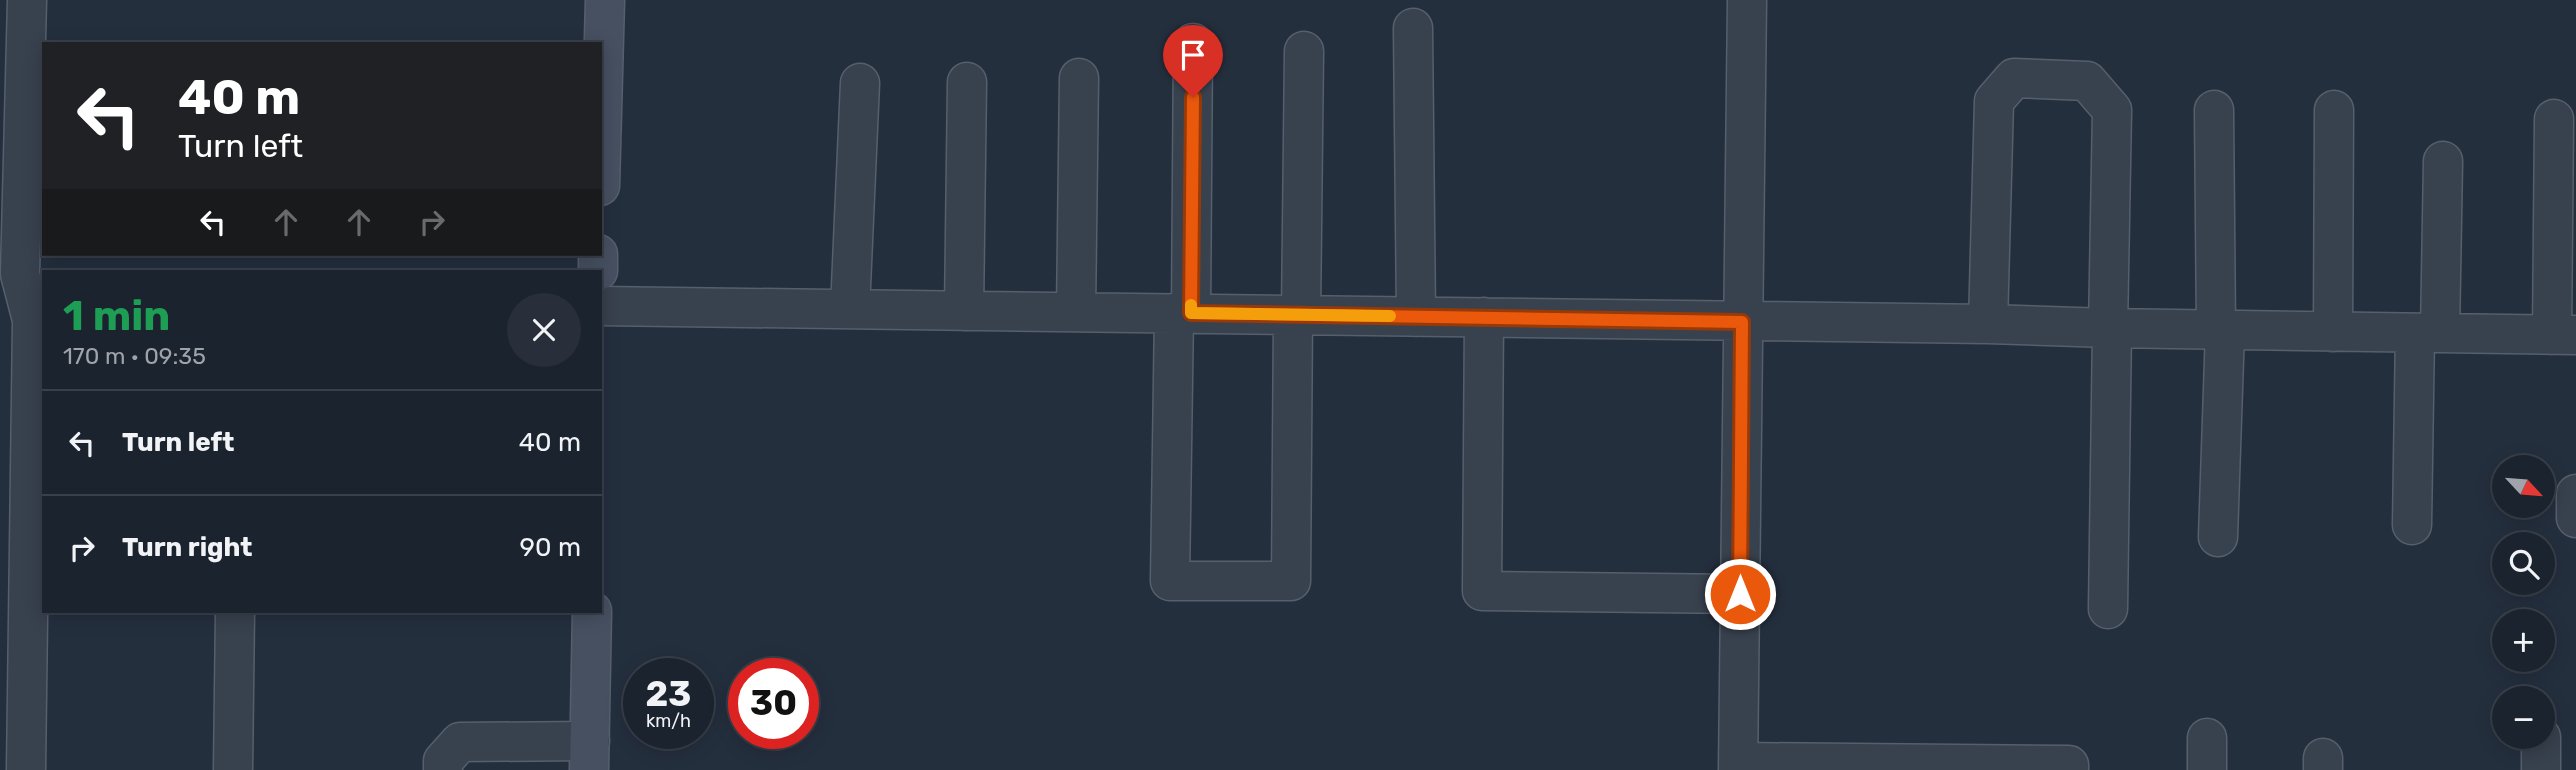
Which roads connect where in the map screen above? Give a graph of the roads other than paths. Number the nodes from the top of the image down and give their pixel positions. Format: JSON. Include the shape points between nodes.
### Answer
{"nodes":[{"id":1,"x":27,"y":0,"type":"edge"},
{"id":2,"x":605,"y":0,"type":"edge"},
{"id":3,"x":1747,"y":0,"type":"edge"},
{"id":4,"x":1413,"y":28,"type":"dead end"},
{"id":5,"x":1194,"y":43,"type":"dead end"},
{"id":6,"x":1304,"y":51,"type":"dead end"},
{"id":7,"x":1079,"y":79,"type":"dead end"},
{"id":8,"x":967,"y":82,"type":"dead end"},
{"id":9,"x":860,"y":83,"type":"dead end"},
{"id":10,"x":2214,"y":110,"type":"dead end"},
{"id":11,"x":2334,"y":110,"type":"dead end"},
{"id":12,"x":602,"y":112,"type":"edge"},
{"id":13,"x":2554,"y":120,"type":"dead end"},
{"id":14,"x":2443,"y":161,"type":"dead end"},
{"id":15,"x":23,"y":297,"type":"edge"},
{"id":16,"x":602,"y":306,"type":"edge"},
{"id":17,"x":850,"y":309,"type":"junction"},
{"id":18,"x":964,"y":311,"type":"junction"},
{"id":19,"x":1076,"y":312,"type":"junction"},
{"id":20,"x":1183,"y":313,"type":"junction"},
{"id":21,"x":1297,"y":315,"type":"junction"},
{"id":22,"x":1416,"y":317,"type":"junction"},
{"id":23,"x":1484,"y":317,"type":"junction"},
{"id":24,"x":1742,"y":322,"type":"junction"},
{"id":25,"x":1988,"y":324,"type":"junction"},
{"id":26,"x":2110,"y":328,"type":"junction"},
{"id":27,"x":2220,"y":330,"type":"junction"},
{"id":28,"x":2333,"y":332,"type":"junction"},
{"id":29,"x":2428,"y":333,"type":"junction"},
{"id":30,"x":2564,"y":335,"type":"edge"},
{"id":31,"x":2576,"y":494,"type":"edge"},
{"id":32,"x":2576,"y":517,"type":"edge"},
{"id":33,"x":2412,"y":525,"type":"dead end"},
{"id":34,"x":2218,"y":537,"type":"dead end"},
{"id":35,"x":1740,"y":594,"type":"junction"},
{"id":36,"x":2108,"y":609,"type":"dead end"},
{"id":37,"x":235,"y":613,"type":"edge"},
{"id":38,"x":592,"y":613,"type":"edge"},
{"id":39,"x":2541,"y":749,"type":"edge"},
{"id":40,"x":590,"y":755,"type":"edge"},
{"id":41,"x":1738,"y":766,"type":"edge"},
{"id":42,"x":26,"y":770,"type":"edge"},
{"id":43,"x":233,"y":770,"type":"edge"},
{"id":44,"x":443,"y":770,"type":"edge"},
{"id":45,"x":2069,"y":770,"type":"edge"},
{"id":46,"x":2541,"y":770,"type":"edge"}],
"edges":[{"from":1,"to":15,"type":"street"},
{"from":2,"to":12,"type":"street"},
{"from":3,"to":24,"type":"street"},
{"from":4,"to":22,"type":"street"},
{"from":5,"to":20,"type":"street"},
{"from":6,"to":21,"type":"street"},
{"from":7,"to":19,"type":"street"},
{"from":8,"to":18,"type":"street"},
{"from":9,"to":17,"type":"street"},
{"from":10,"to":27,"type":"street"},
{"from":11,"to":28,"type":"street"},
{"from":13,"to":30,"type":"street"},
{"from":14,"to":29,"type":"street"},
{"from":15,"to":42,"type":"street","via":[[32,320]]},
{"from":16,"to":17,"type":"street"},
{"from":17,"to":18,"type":"street"},
{"from":18,"to":19,"type":"street"},
{"from":19,"to":20,"type":"street"},
{"from":20,"to":21,"type":"street"},
{"from":20,"to":21,"type":"street","via":[[1170,581],[1291,581]]},
{"from":21,"to":22,"type":"street"},
{"from":22,"to":23,"type":"street"},
{"from":23,"to":24,"type":"street"},
{"from":23,"to":35,"type":"street","via":[[1482,591]]},
{"from":24,"to":25,"type":"street"},
{"from":24,"to":35,"type":"street"},
{"from":25,"to":26,"type":"street"},
{"from":25,"to":26,"type":"street","via":[[1994,101],[2014,78],[2087,81],[2112,110]]},
{"from":26,"to":27,"type":"street"},
{"from":26,"to":36,"type":"street"},
{"from":27,"to":28,"type":"street"},
{"from":27,"to":34,"type":"street"},
{"from":28,"to":29,"type":"street"},
{"from":29,"to":30,"type":"street"},
{"from":29,"to":33,"type":"street"},
{"from":31,"to":32,"type":"street"},
{"from":35,"to":41,"type":"street"},
{"from":37,"to":43,"type":"street"},
{"from":38,"to":40,"type":"street"},
{"from":39,"to":46,"type":"street"},
{"from":40,"to":44,"type":"street","via":[[460,742],[443,761]]},
{"from":41,"to":45,"type":"street","via":[[2069,765]]}]}
